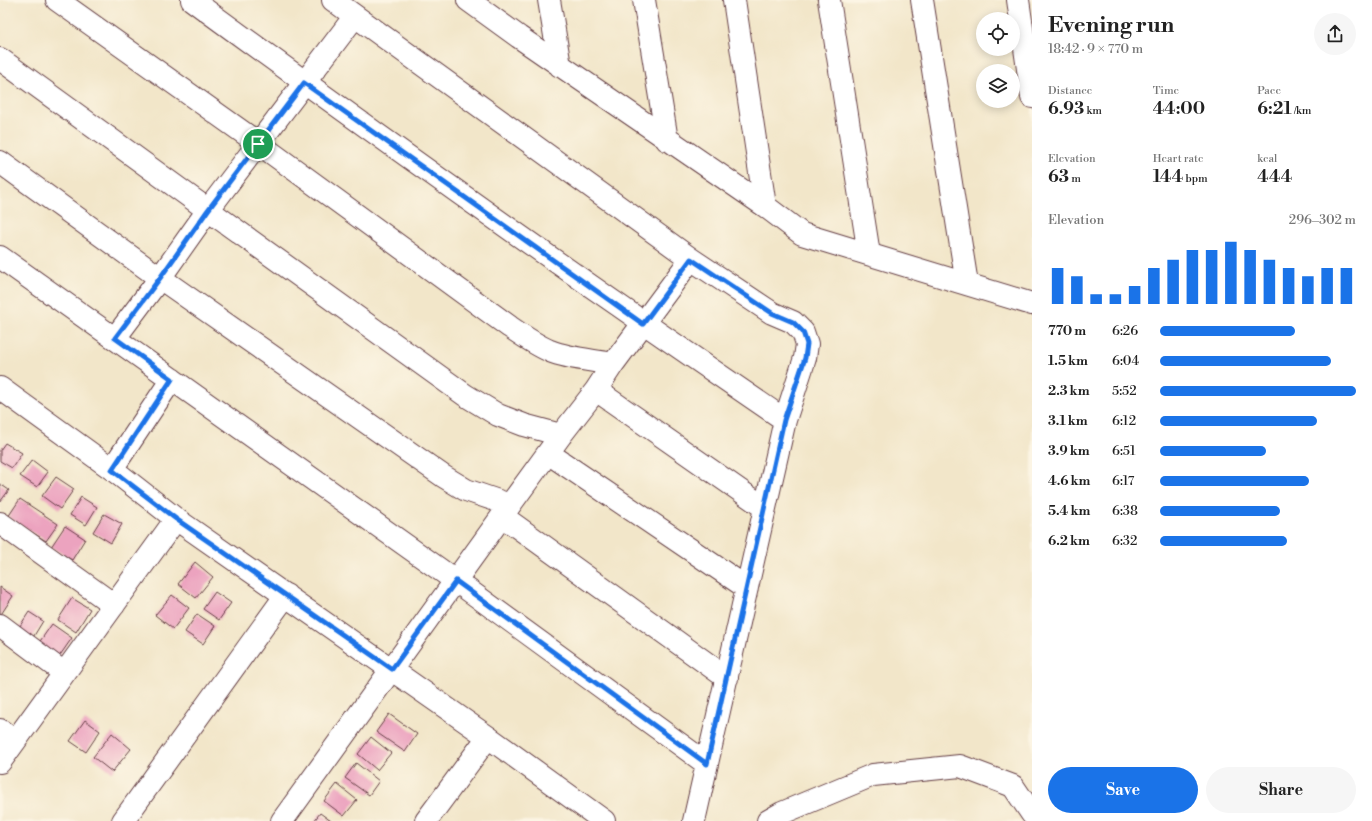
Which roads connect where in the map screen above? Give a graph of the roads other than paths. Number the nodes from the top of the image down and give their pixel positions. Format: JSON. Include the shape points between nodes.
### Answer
{"nodes":[{"id":1,"x":57,"y":0,"type":"edge"},
{"id":2,"x":192,"y":0,"type":"edge"},
{"id":3,"x":333,"y":0,"type":"edge"},
{"id":4,"x":468,"y":0,"type":"edge"},
{"id":5,"x":549,"y":0,"type":"edge"},
{"id":6,"x":644,"y":0,"type":"edge"},
{"id":7,"x":734,"y":0,"type":"edge"},
{"id":8,"x":829,"y":0,"type":"edge"},
{"id":9,"x":922,"y":0,"type":"edge"},
{"id":10,"x":1018,"y":0,"type":"edge"},
{"id":11,"x":354,"y":16,"type":"junction"},
{"id":12,"x":0,"y":59,"type":"edge"},
{"id":13,"x":560,"y":66,"type":"junction"},
{"id":14,"x":304,"y":83,"type":"junction"},
{"id":15,"x":1032,"y":97,"type":"edge"},
{"id":16,"x":667,"y":140,"type":"junction"},
{"id":17,"x":258,"y":144,"type":"junction"},
{"id":18,"x":0,"y":162,"type":"edge"},
{"id":19,"x":765,"y":206,"type":"junction"},
{"id":20,"x":208,"y":210,"type":"junction"},
{"id":21,"x":869,"y":254,"type":"junction"},
{"id":22,"x":0,"y":257,"type":"edge"},
{"id":23,"x":691,"y":259,"type":"junction"},
{"id":24,"x":160,"y":278,"type":"junction"},
{"id":25,"x":967,"y":284,"type":"junction"},
{"id":26,"x":1032,"y":304,"type":"edge"},
{"id":27,"x":643,"y":324,"type":"junction"},
{"id":28,"x":115,"y":338,"type":"junction"},
{"id":29,"x":613,"y":364,"type":"junction"},
{"id":30,"x":172,"y":379,"type":"junction"},
{"id":31,"x":0,"y":388,"type":"edge"},
{"id":32,"x":596,"y":390,"type":"junction"},
{"id":33,"x":784,"y":420,"type":"junction"},
{"id":34,"x":561,"y":435,"type":"junction"},
{"id":35,"x":548,"y":453,"type":"junction"},
{"id":36,"x":112,"y":470,"type":"junction"},
{"id":37,"x":765,"y":508,"type":"junction"},
{"id":38,"x":506,"y":510,"type":"junction"},
{"id":39,"x":176,"y":519,"type":"junction"},
{"id":40,"x":0,"y":523,"type":"edge"},
{"id":41,"x":456,"y":581,"type":"junction"},
{"id":42,"x":747,"y":588,"type":"junction"},
{"id":43,"x":286,"y":595,"type":"junction"},
{"id":44,"x":114,"y":606,"type":"junction"},
{"id":45,"x":0,"y":625,"type":"edge"},
{"id":46,"x":392,"y":669,"type":"junction"},
{"id":47,"x":64,"y":673,"type":"junction"},
{"id":48,"x":727,"y":678,"type":"junction"},
{"id":49,"x":8,"y":736,"type":"edge"},
{"id":50,"x":488,"y":737,"type":"junction"},
{"id":51,"x":0,"y":762,"type":"edge"},
{"id":52,"x":707,"y":764,"type":"junction"},
{"id":53,"x":1032,"y":814,"type":"edge"},
{"id":54,"x":123,"y":821,"type":"edge"},
{"id":55,"x":282,"y":821,"type":"edge"},
{"id":56,"x":426,"y":821,"type":"edge"},
{"id":57,"x":604,"y":821,"type":"edge"},
{"id":58,"x":694,"y":821,"type":"edge"},
{"id":59,"x":768,"y":821,"type":"edge"}],
"edges":[{"from":1,"to":17,"type":"street"},
{"from":2,"to":14,"type":"street"},
{"from":3,"to":11,"type":"street"},
{"from":4,"to":13,"type":"street"},
{"from":5,"to":13,"type":"street"},
{"from":6,"to":16,"type":"street"},
{"from":7,"to":19,"type":"street"},
{"from":8,"to":21,"type":"street"},
{"from":9,"to":25,"type":"street"},
{"from":10,"to":15,"type":"street"},
{"from":11,"to":14,"type":"street"},
{"from":11,"to":23,"type":"street"},
{"from":12,"to":20,"type":"street"},
{"from":13,"to":16,"type":"street"},
{"from":14,"to":17,"type":"street"},
{"from":14,"to":27,"type":"street"},
{"from":16,"to":19,"type":"street"},
{"from":17,"to":20,"type":"street"},
{"from":17,"to":29,"type":"street","via":[[532,342],[570,357]]},
{"from":18,"to":24,"type":"street"},
{"from":19,"to":21,"type":"street","via":[[802,234]]},
{"from":20,"to":24,"type":"street"},
{"from":20,"to":34,"type":"street","via":[[466,395],[498,415]]},
{"from":21,"to":25,"type":"street"},
{"from":22,"to":28,"type":"street"},
{"from":23,"to":27,"type":"street"},
{"from":23,"to":33,"type":"street","via":[[772,313],[793,322],[803,332],[807,344],[805,358]]},
{"from":24,"to":28,"type":"street"},
{"from":24,"to":38,"type":"street","via":[[443,476]]},
{"from":25,"to":26,"type":"street"},
{"from":27,"to":29,"type":"street"},
{"from":27,"to":33,"type":"street"},
{"from":28,"to":30,"type":"street"},
{"from":29,"to":32,"type":"street"},
{"from":30,"to":36,"type":"street"},
{"from":30,"to":41,"type":"street"},
{"from":31,"to":36,"type":"street"},
{"from":32,"to":34,"type":"street"},
{"from":32,"to":37,"type":"street"},
{"from":33,"to":37,"type":"street"},
{"from":34,"to":35,"type":"street"},
{"from":35,"to":38,"type":"street"},
{"from":35,"to":42,"type":"street"},
{"from":36,"to":39,"type":"street"},
{"from":37,"to":42,"type":"street"},
{"from":38,"to":41,"type":"street"},
{"from":38,"to":48,"type":"street"},
{"from":39,"to":43,"type":"street"},
{"from":39,"to":44,"type":"street"},
{"from":40,"to":44,"type":"street"},
{"from":41,"to":46,"type":"street"},
{"from":41,"to":52,"type":"street"},
{"from":42,"to":48,"type":"street"},
{"from":43,"to":46,"type":"street"},
{"from":43,"to":54,"type":"street"},
{"from":44,"to":47,"type":"street"},
{"from":45,"to":47,"type":"street"},
{"from":46,"to":50,"type":"street"},
{"from":46,"to":55,"type":"street"},
{"from":47,"to":49,"type":"street"},
{"from":48,"to":52,"type":"street"},
{"from":49,"to":51,"type":"street"},
{"from":50,"to":56,"type":"street"},
{"from":50,"to":57,"type":"street"},
{"from":52,"to":58,"type":"street"},
{"from":53,"to":59,"type":"street","via":[[1013,786],[960,766],[873,775]]}]}
